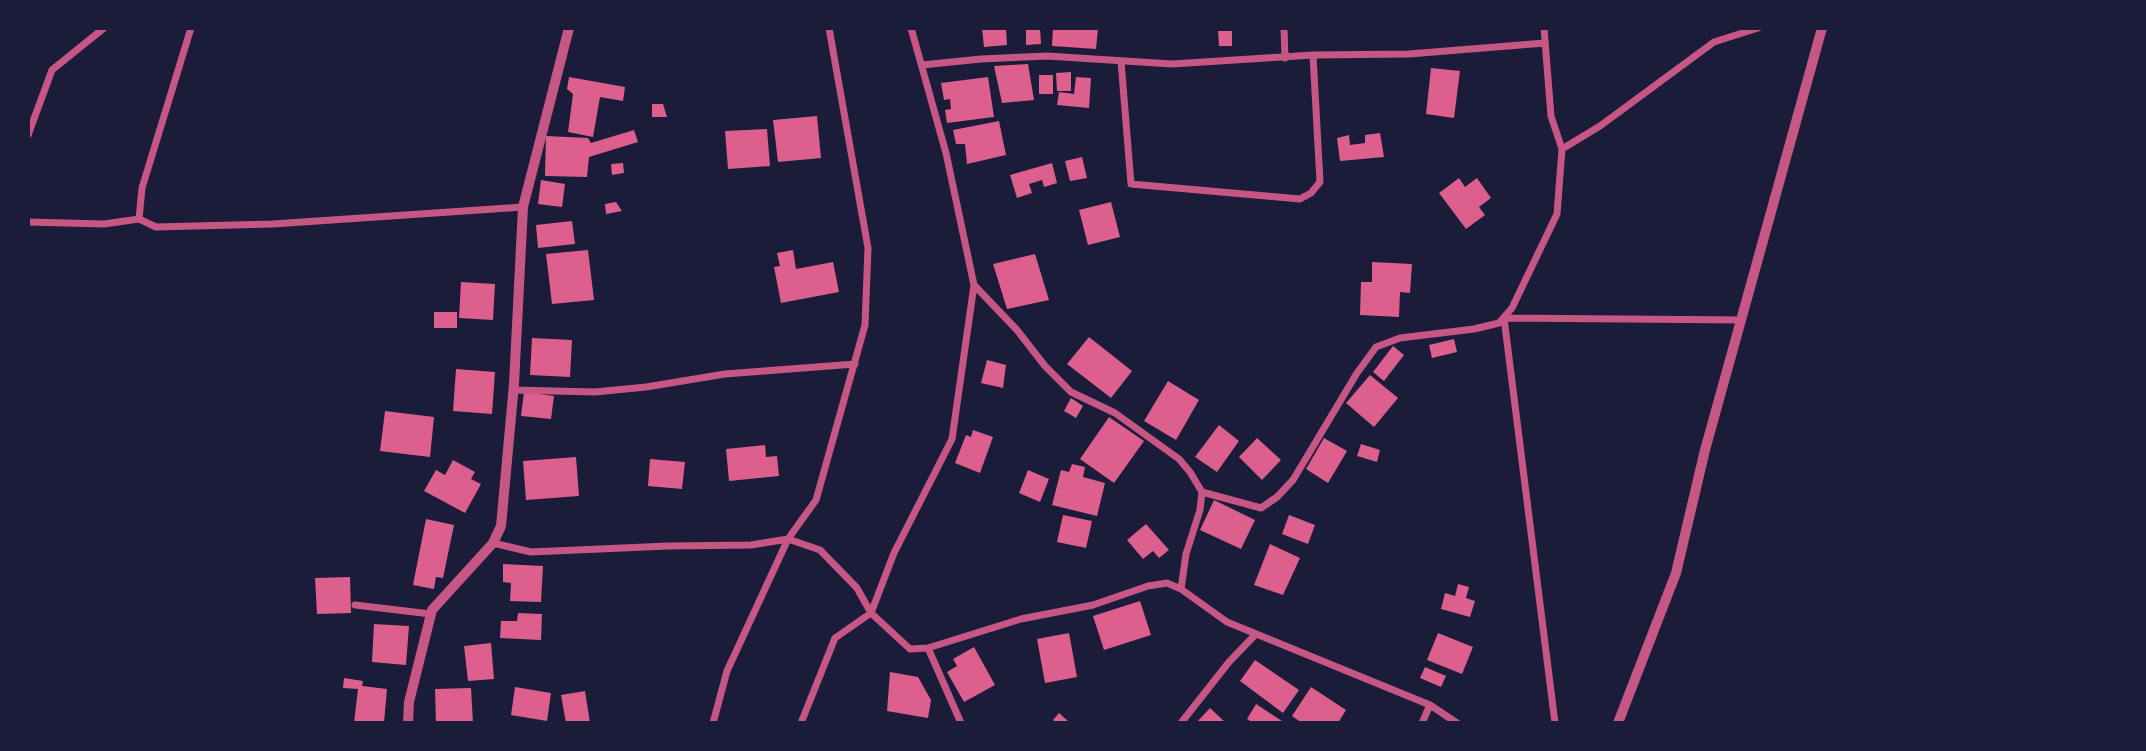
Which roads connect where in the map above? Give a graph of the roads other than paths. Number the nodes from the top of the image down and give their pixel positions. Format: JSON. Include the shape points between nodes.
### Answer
{"nodes":[{"id":1,"x":104,"y":28,"type":"edge"},
{"id":2,"x":191,"y":28,"type":"edge"},
{"id":3,"x":569,"y":28,"type":"edge"},
{"id":4,"x":829,"y":28,"type":"edge"},
{"id":5,"x":911,"y":28,"type":"edge"},
{"id":6,"x":1283,"y":28,"type":"edge"},
{"id":7,"x":1544,"y":28,"type":"edge"},
{"id":8,"x":1758,"y":28,"type":"edge"},
{"id":9,"x":1822,"y":28,"type":"edge"},
{"id":10,"x":1545,"y":43,"type":"junction"},
{"id":11,"x":1313,"y":55,"type":"junction"},
{"id":12,"x":1285,"y":58,"type":"junction"},
{"id":13,"x":1121,"y":61,"type":"junction"},
{"id":14,"x":922,"y":65,"type":"junction"},
{"id":15,"x":28,"y":135,"type":"edge"},
{"id":16,"x":1562,"y":149,"type":"junction"},
{"id":17,"x":523,"y":206,"type":"junction"},
{"id":18,"x":28,"y":210,"type":"edge"},
{"id":19,"x":139,"y":219,"type":"junction"},
{"id":20,"x":28,"y":222,"type":"edge"},
{"id":21,"x":974,"y":285,"type":"junction"},
{"id":22,"x":1504,"y":318,"type":"junction"},
{"id":23,"x":1742,"y":320,"type":"junction"},
{"id":24,"x":855,"y":364,"type":"junction"},
{"id":25,"x":513,"y":390,"type":"junction"},
{"id":26,"x":1202,"y":492,"type":"junction"},
{"id":27,"x":788,"y":539,"type":"junction"},
{"id":28,"x":493,"y":543,"type":"junction"},
{"id":29,"x":1181,"y":589,"type":"junction"},
{"id":30,"x":355,"y":605,"type":"dead end"},
{"id":31,"x":871,"y":613,"type":"junction"},
{"id":32,"x":431,"y":614,"type":"junction"},
{"id":33,"x":1256,"y":634,"type":"junction"},
{"id":34,"x":928,"y":648,"type":"junction"},
{"id":35,"x":1430,"y":705,"type":"junction"},
{"id":36,"x":408,"y":723,"type":"edge"},
{"id":37,"x":713,"y":723,"type":"edge"},
{"id":38,"x":801,"y":723,"type":"edge"},
{"id":39,"x":961,"y":723,"type":"edge"},
{"id":40,"x":1181,"y":723,"type":"edge"},
{"id":41,"x":1422,"y":723,"type":"edge"},
{"id":42,"x":1457,"y":723,"type":"edge"},
{"id":43,"x":1555,"y":723,"type":"edge"},
{"id":44,"x":1618,"y":723,"type":"edge"}],
"edges":[{"from":1,"to":15,"type":"street","via":[[52,70]]},
{"from":2,"to":19,"type":"street","via":[[142,188]]},
{"from":3,"to":17,"type":"street"},
{"from":4,"to":24,"type":"street","via":[[868,248],[865,325]]},
{"from":5,"to":14,"type":"street"},
{"from":6,"to":12,"type":"street"},
{"from":7,"to":10,"type":"street"},
{"from":8,"to":16,"type":"street","via":[[1714,42]]},
{"from":9,"to":23,"type":"street"},
{"from":10,"to":11,"type":"street","via":[[1409,54]]},
{"from":10,"to":16,"type":"street","via":[[1551,116]]},
{"from":11,"to":12,"type":"street"},
{"from":11,"to":13,"type":"street","via":[[1320,181],[1300,199],[1131,184]]},
{"from":12,"to":13,"type":"street","via":[[1172,64]]},
{"from":13,"to":14,"type":"street","via":[[1048,56]]},
{"from":14,"to":21,"type":"street"},
{"from":16,"to":22,"type":"street","via":[[1558,214]]},
{"from":17,"to":19,"type":"street","via":[[273,224],[156,227]]},
{"from":17,"to":25,"type":"street"},
{"from":18,"to":20,"type":"street"},
{"from":19,"to":20,"type":"street","via":[[104,225]]},
{"from":21,"to":26,"type":"street","via":[[1070,393],[1115,413],[1171,453]]},
{"from":21,"to":31,"type":"street","via":[[952,439],[894,553]]},
{"from":22,"to":23,"type":"street"},
{"from":22,"to":26,"type":"street","via":[[1474,329],[1399,338],[1376,347],[1293,480],[1261,508]]},
{"from":22,"to":43,"type":"street"},
{"from":23,"to":44,"type":"street","via":[[1676,573]]},
{"from":24,"to":25,"type":"street","via":[[725,374],[595,392]]},
{"from":24,"to":27,"type":"street","via":[[816,500]]},
{"from":25,"to":28,"type":"street","via":[[501,526]]},
{"from":26,"to":29,"type":"street"},
{"from":27,"to":28,"type":"street","via":[[751,545],[531,552]]},
{"from":27,"to":31,"type":"street","via":[[820,550],[857,588]]},
{"from":27,"to":37,"type":"street","via":[[727,671]]},
{"from":28,"to":32,"type":"street"},
{"from":29,"to":33,"type":"street","via":[[1227,622]]},
{"from":29,"to":34,"type":"street","via":[[1167,583],[1148,586]]},
{"from":30,"to":32,"type":"street"},
{"from":31,"to":34,"type":"street","via":[[910,649]]},
{"from":31,"to":38,"type":"street","via":[[835,638]]},
{"from":32,"to":36,"type":"street"},
{"from":33,"to":35,"type":"street"},
{"from":33,"to":40,"type":"street"},
{"from":34,"to":39,"type":"street"},
{"from":35,"to":41,"type":"street"},
{"from":35,"to":42,"type":"street"}]}
